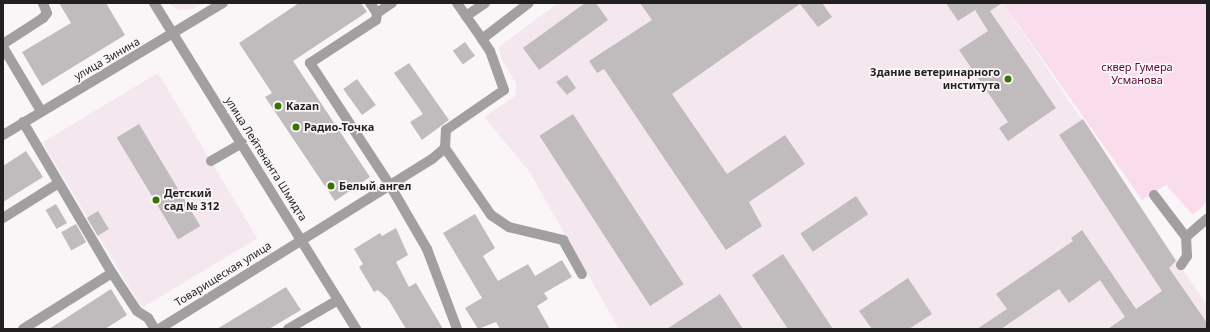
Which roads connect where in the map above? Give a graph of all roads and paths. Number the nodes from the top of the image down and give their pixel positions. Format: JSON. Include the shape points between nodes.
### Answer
{"nodes":[{"id":1,"x":43,"y":3,"type":"edge"},
{"id":2,"x":154,"y":3,"type":"edge"},
{"id":3,"x":223,"y":3,"type":"edge"},
{"id":4,"x":370,"y":3,"type":"edge"},
{"id":5,"x":392,"y":3,"type":"edge"},
{"id":6,"x":457,"y":3,"type":"edge"},
{"id":7,"x":485,"y":3,"type":"edge"},
{"id":8,"x":529,"y":3,"type":"edge"},
{"id":9,"x":377,"y":13,"type":"junction"},
{"id":10,"x":466,"y":16,"type":"junction"},
{"id":11,"x":174,"y":34,"type":"junction"},
{"id":12,"x":482,"y":39,"type":"junction"},
{"id":13,"x":3,"y":44,"type":"edge"},
{"id":14,"x":3,"y":47,"type":"edge"},
{"id":15,"x":41,"y":111,"type":"junction"},
{"id":16,"x":23,"y":122,"type":"junction"},
{"id":17,"x":3,"y":135,"type":"edge"},
{"id":18,"x":242,"y":143,"type":"junction"},
{"id":19,"x":445,"y":148,"type":"junction"},
{"id":20,"x":211,"y":161,"type":"dead end"},
{"id":21,"x":57,"y":184,"type":"junction"},
{"id":22,"x":391,"y":187,"type":"junction"},
{"id":23,"x":1154,"y":195,"type":"dead end"},
{"id":24,"x":3,"y":218,"type":"edge"},
{"id":25,"x":1207,"y":219,"type":"edge"},
{"id":26,"x":1186,"y":237,"type":"junction"},
{"id":27,"x":301,"y":240,"type":"junction"},
{"id":28,"x":1181,"y":265,"type":"dead end"},
{"id":29,"x":112,"y":273,"type":"junction"},
{"id":30,"x":582,"y":274,"type":"dead end"},
{"id":31,"x":338,"y":300,"type":"junction"},
{"id":32,"x":23,"y":329,"type":"edge"},
{"id":33,"x":155,"y":329,"type":"edge"},
{"id":34,"x":159,"y":329,"type":"edge"},
{"id":35,"x":288,"y":329,"type":"edge"},
{"id":36,"x":356,"y":329,"type":"edge"},
{"id":37,"x":457,"y":329,"type":"edge"}],
"edges":[{"from":1,"to":13,"type":"street","via":[[47,13],[43,18]]},
{"from":2,"to":11,"type":"street","name":"улица Лейтенанта Шмидта"},
{"from":3,"to":11,"type":"street","name":"улица Зинина"},
{"from":4,"to":9,"type":"street"},
{"from":5,"to":9,"type":"street"},
{"from":6,"to":10,"type":"street"},
{"from":7,"to":10,"type":"street"},
{"from":8,"to":12,"type":"street"},
{"from":9,"to":22,"type":"street","via":[[376,20],[310,63]]},
{"from":10,"to":12,"type":"street"},
{"from":11,"to":15,"type":"street","name":"улица Зинина"},
{"from":11,"to":18,"type":"street","name":"улица Лейтенанта Шмидта"},
{"from":12,"to":19,"type":"street","via":[[490,51],[504,90],[446,130]]},
{"from":14,"to":15,"type":"street"},
{"from":15,"to":16,"type":"street","name":"улица Зинина"},
{"from":16,"to":17,"type":"street","name":"улица Зинина"},
{"from":16,"to":21,"type":"street"},
{"from":18,"to":20,"type":"street"},
{"from":18,"to":27,"type":"street","name":"улица Лейтенанта Шмидта"},
{"from":19,"to":22,"type":"street","name":"Товарищеская улица"},
{"from":19,"to":30,"type":"street","via":[[492,216],[510,227],[563,240]]},
{"from":21,"to":24,"type":"street"},
{"from":21,"to":29,"type":"street"},
{"from":22,"to":27,"type":"street","name":"Товарищеская улица"},
{"from":22,"to":37,"type":"street","via":[[427,249]]},
{"from":23,"to":26,"type":"street"},
{"from":25,"to":26,"type":"street"},
{"from":26,"to":28,"type":"street","via":[[1187,256]]},
{"from":27,"to":31,"type":"street","name":"улица Лейтенанта Шмидта"},
{"from":27,"to":34,"type":"street","name":"Товарищеская улица"},
{"from":29,"to":32,"type":"street"},
{"from":29,"to":33,"type":"street","via":[[136,311],[148,318]]},
{"from":31,"to":35,"type":"street"},
{"from":31,"to":36,"type":"street","name":"улица Лейтенанта Шмидта"}]}
